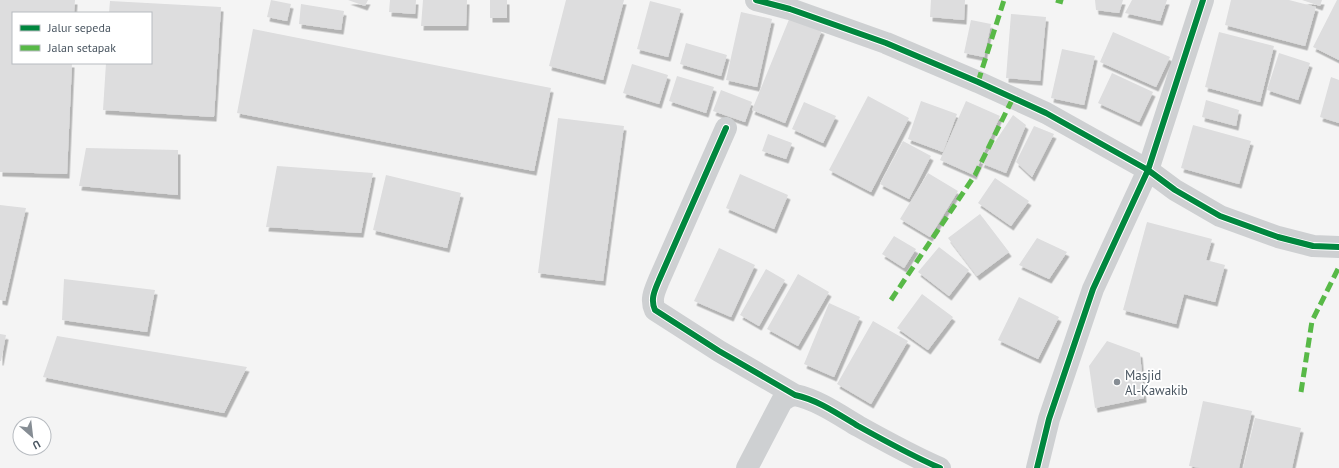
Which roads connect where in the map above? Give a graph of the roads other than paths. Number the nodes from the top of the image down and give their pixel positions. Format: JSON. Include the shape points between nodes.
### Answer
{"nodes":[{"id":1,"x":756,"y":0,"type":"edge"},
{"id":2,"x":1203,"y":0,"type":"edge"},
{"id":3,"x":726,"y":128,"type":"dead end"},
{"id":4,"x":1148,"y":170,"type":"junction"},
{"id":5,"x":1339,"y":247,"type":"edge"},
{"id":6,"x":795,"y":396,"type":"junction"},
{"id":7,"x":748,"y":468,"type":"edge"},
{"id":8,"x":940,"y":468,"type":"edge"},
{"id":9,"x":1037,"y":468,"type":"edge"}],
"edges":[{"from":1,"to":4,"type":"street","via":[[790,9],[886,43],[978,82],[1046,113]]},
{"from":2,"to":4,"type":"street"},
{"from":3,"to":6,"type":"street","via":[[659,280],[652,304],[654,310]]},
{"from":4,"to":5,"type":"street","via":[[1175,190],[1220,216],[1278,238],[1314,246]]},
{"from":4,"to":9,"type":"street","via":[[1093,289],[1049,419]]},
{"from":6,"to":7,"type":"street","via":[[782,401]]},
{"from":6,"to":8,"type":"street","via":[[823,406],[873,435]]}]}
